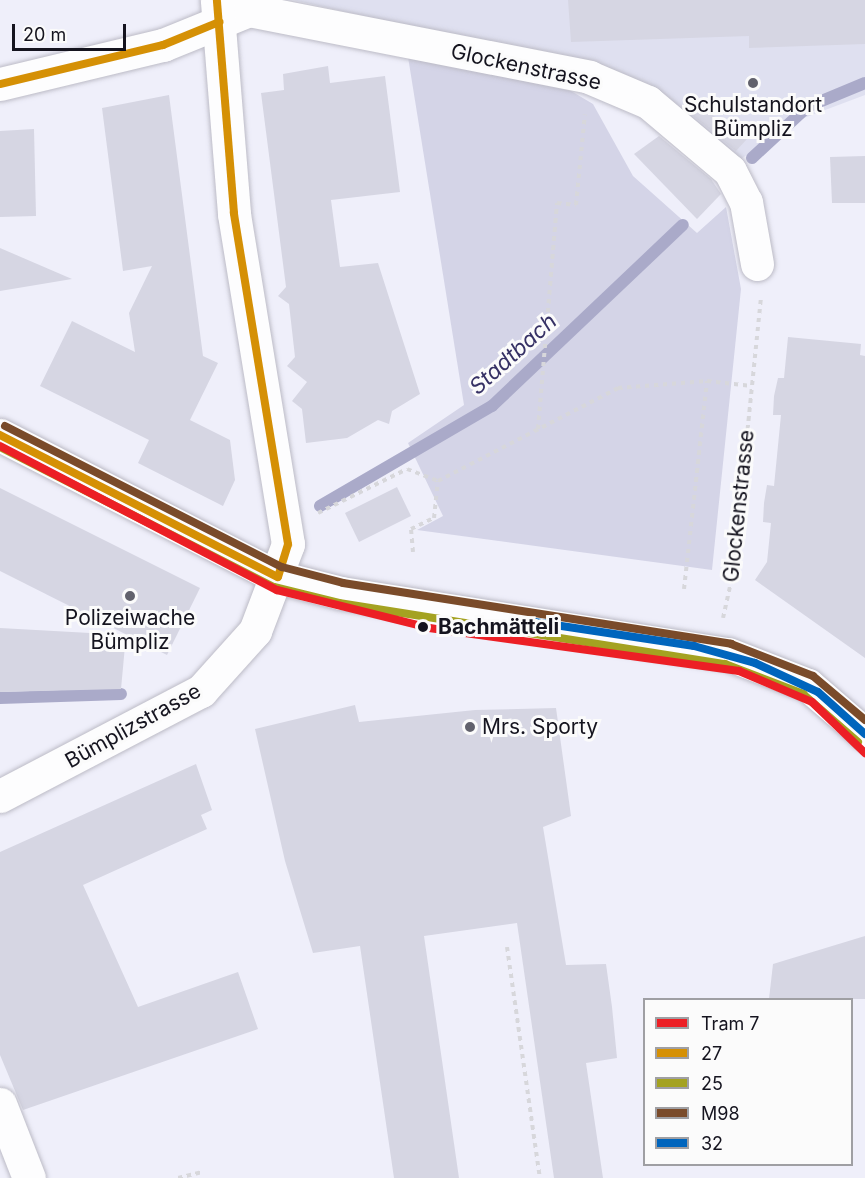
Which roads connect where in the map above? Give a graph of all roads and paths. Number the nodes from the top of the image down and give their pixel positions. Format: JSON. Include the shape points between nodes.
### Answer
{"nodes":[{"id":1,"x":218,"y":11,"type":"edge"},
{"id":2,"x":589,"y":77,"type":"junction"},
{"id":3,"x":0,"y":84,"type":"edge"},
{"id":4,"x":757,"y":264,"type":"joint"},
{"id":5,"x":706,"y":381,"type":"junction"},
{"id":6,"x":752,"y":386,"type":"junction"},
{"id":7,"x":538,"y":429,"type":"junction"},
{"id":8,"x":0,"y":435,"type":"edge"},
{"id":9,"x":438,"y":481,"type":"junction"},
{"id":10,"x":314,"y":515,"type":"dead end"},
{"id":11,"x":413,"y":552,"type":"dead end"},
{"id":12,"x":278,"y":577,"type":"junction"},
{"id":13,"x":684,"y":589,"type":"dead end"},
{"id":14,"x":714,"y":650,"type":"junction"},
{"id":15,"x":865,"y":735,"type":"edge"},
{"id":16,"x":0,"y":796,"type":"edge"},
{"id":17,"x":507,"y":947,"type":"dead end"},
{"id":18,"x":0,"y":1104,"type":"edge"},
{"id":19,"x":202,"y":1172,"type":"dead end"},
{"id":20,"x":29,"y":1178,"type":"edge"},
{"id":21,"x":178,"y":1178,"type":"edge"},
{"id":22,"x":540,"y":1178,"type":"edge"}],
"edges":[{"from":1,"to":2,"type":"street","name":"Glockenstrasse","via":[[249,10]]},
{"from":1,"to":3,"type":"street","name":"Glockenstrasse","via":[[163,45]]},
{"from":1,"to":12,"type":"street","name":"Bümplizstrasse","via":[[234,213],[288,544]]},
{"from":2,"to":4,"type":"street","name":"Glockenstrasse","via":[[648,102],[730,171],[746,202]]},
{"from":2,"to":7,"type":"path","via":[[576,205],[557,203]]},
{"from":4,"to":6,"type":"path","name":"Glockenstrasse","via":[[761,302]]},
{"from":5,"to":6,"type":"path"},
{"from":5,"to":7,"type":"path","via":[[618,388]]},
{"from":5,"to":13,"type":"path"},
{"from":6,"to":14,"type":"path","name":"Glockenstrasse","via":[[733,573]]},
{"from":7,"to":9,"type":"path"},
{"from":8,"to":12,"type":"street"},
{"from":9,"to":10,"type":"path","via":[[407,468]]},
{"from":9,"to":11,"type":"path","via":[[434,518],[411,529]]},
{"from":12,"to":14,"type":"street","via":[[341,593]]},
{"from":12,"to":16,"type":"street","name":"Bümplizstrasse","via":[[241,651],[201,691]]},
{"from":14,"to":15,"type":"street","via":[[808,685]]},
{"from":17,"to":22,"type":"path"},
{"from":18,"to":20,"type":"street"},
{"from":19,"to":21,"type":"path"}]}
